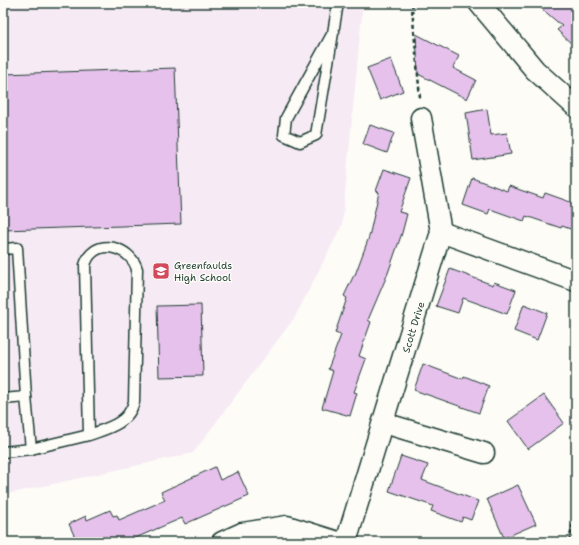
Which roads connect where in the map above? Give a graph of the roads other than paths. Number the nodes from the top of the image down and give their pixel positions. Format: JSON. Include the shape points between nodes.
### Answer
{"nodes":[{"id":1,"x":338,"y":3,"type":"edge"},
{"id":2,"x":479,"y":3,"type":"edge"},
{"id":3,"x":334,"y":31,"type":"junction"},
{"id":4,"x":576,"y":107,"type":"edge"},
{"id":5,"x":422,"y":118,"type":"road end"},
{"id":6,"x":442,"y":232,"type":"junction"},
{"id":7,"x":3,"y":249,"type":"edge"},
{"id":8,"x":576,"y":281,"type":"edge"},
{"id":9,"x":26,"y":397,"type":"junction"},
{"id":10,"x":3,"y":398,"type":"edge"},
{"id":11,"x":384,"y":423,"type":"junction"},
{"id":12,"x":89,"y":435,"type":"junction"},
{"id":13,"x":31,"y":449,"type":"junction"},
{"id":14,"x":3,"y":452,"type":"edge"},
{"id":15,"x":484,"y":453,"type":"dead end"},
{"id":16,"x":222,"y":542,"type":"edge"},
{"id":17,"x":338,"y":542,"type":"edge"},
{"id":18,"x":346,"y":542,"type":"edge"}],
"edges":[{"from":1,"to":3,"type":"lane"},
{"from":2,"to":4,"type":"street","via":[[535,70]]},
{"from":3,"to":3,"type":"lane","via":[[316,135],[300,142],[284,135],[286,118]]},
{"from":5,"to":6,"type":"street","name":"Scott Drive"},
{"from":6,"to":8,"type":"street"},
{"from":6,"to":11,"type":"street","name":"Scott Drive"},
{"from":7,"to":9,"type":"lane","via":[[17,248]]},
{"from":9,"to":10,"type":"lane"},
{"from":9,"to":13,"type":"lane"},
{"from":11,"to":15,"type":"street"},
{"from":11,"to":18,"type":"street","name":"Scott Drive"},
{"from":12,"to":12,"type":"lane","via":[[85,265],[93,252],[114,248],[129,255],[136,263],[137,269],[134,402],[130,413],[121,422]]},
{"from":12,"to":13,"type":"lane"},
{"from":13,"to":14,"type":"lane"},
{"from":16,"to":17,"type":"street","via":[[242,533],[287,526]]}]}
